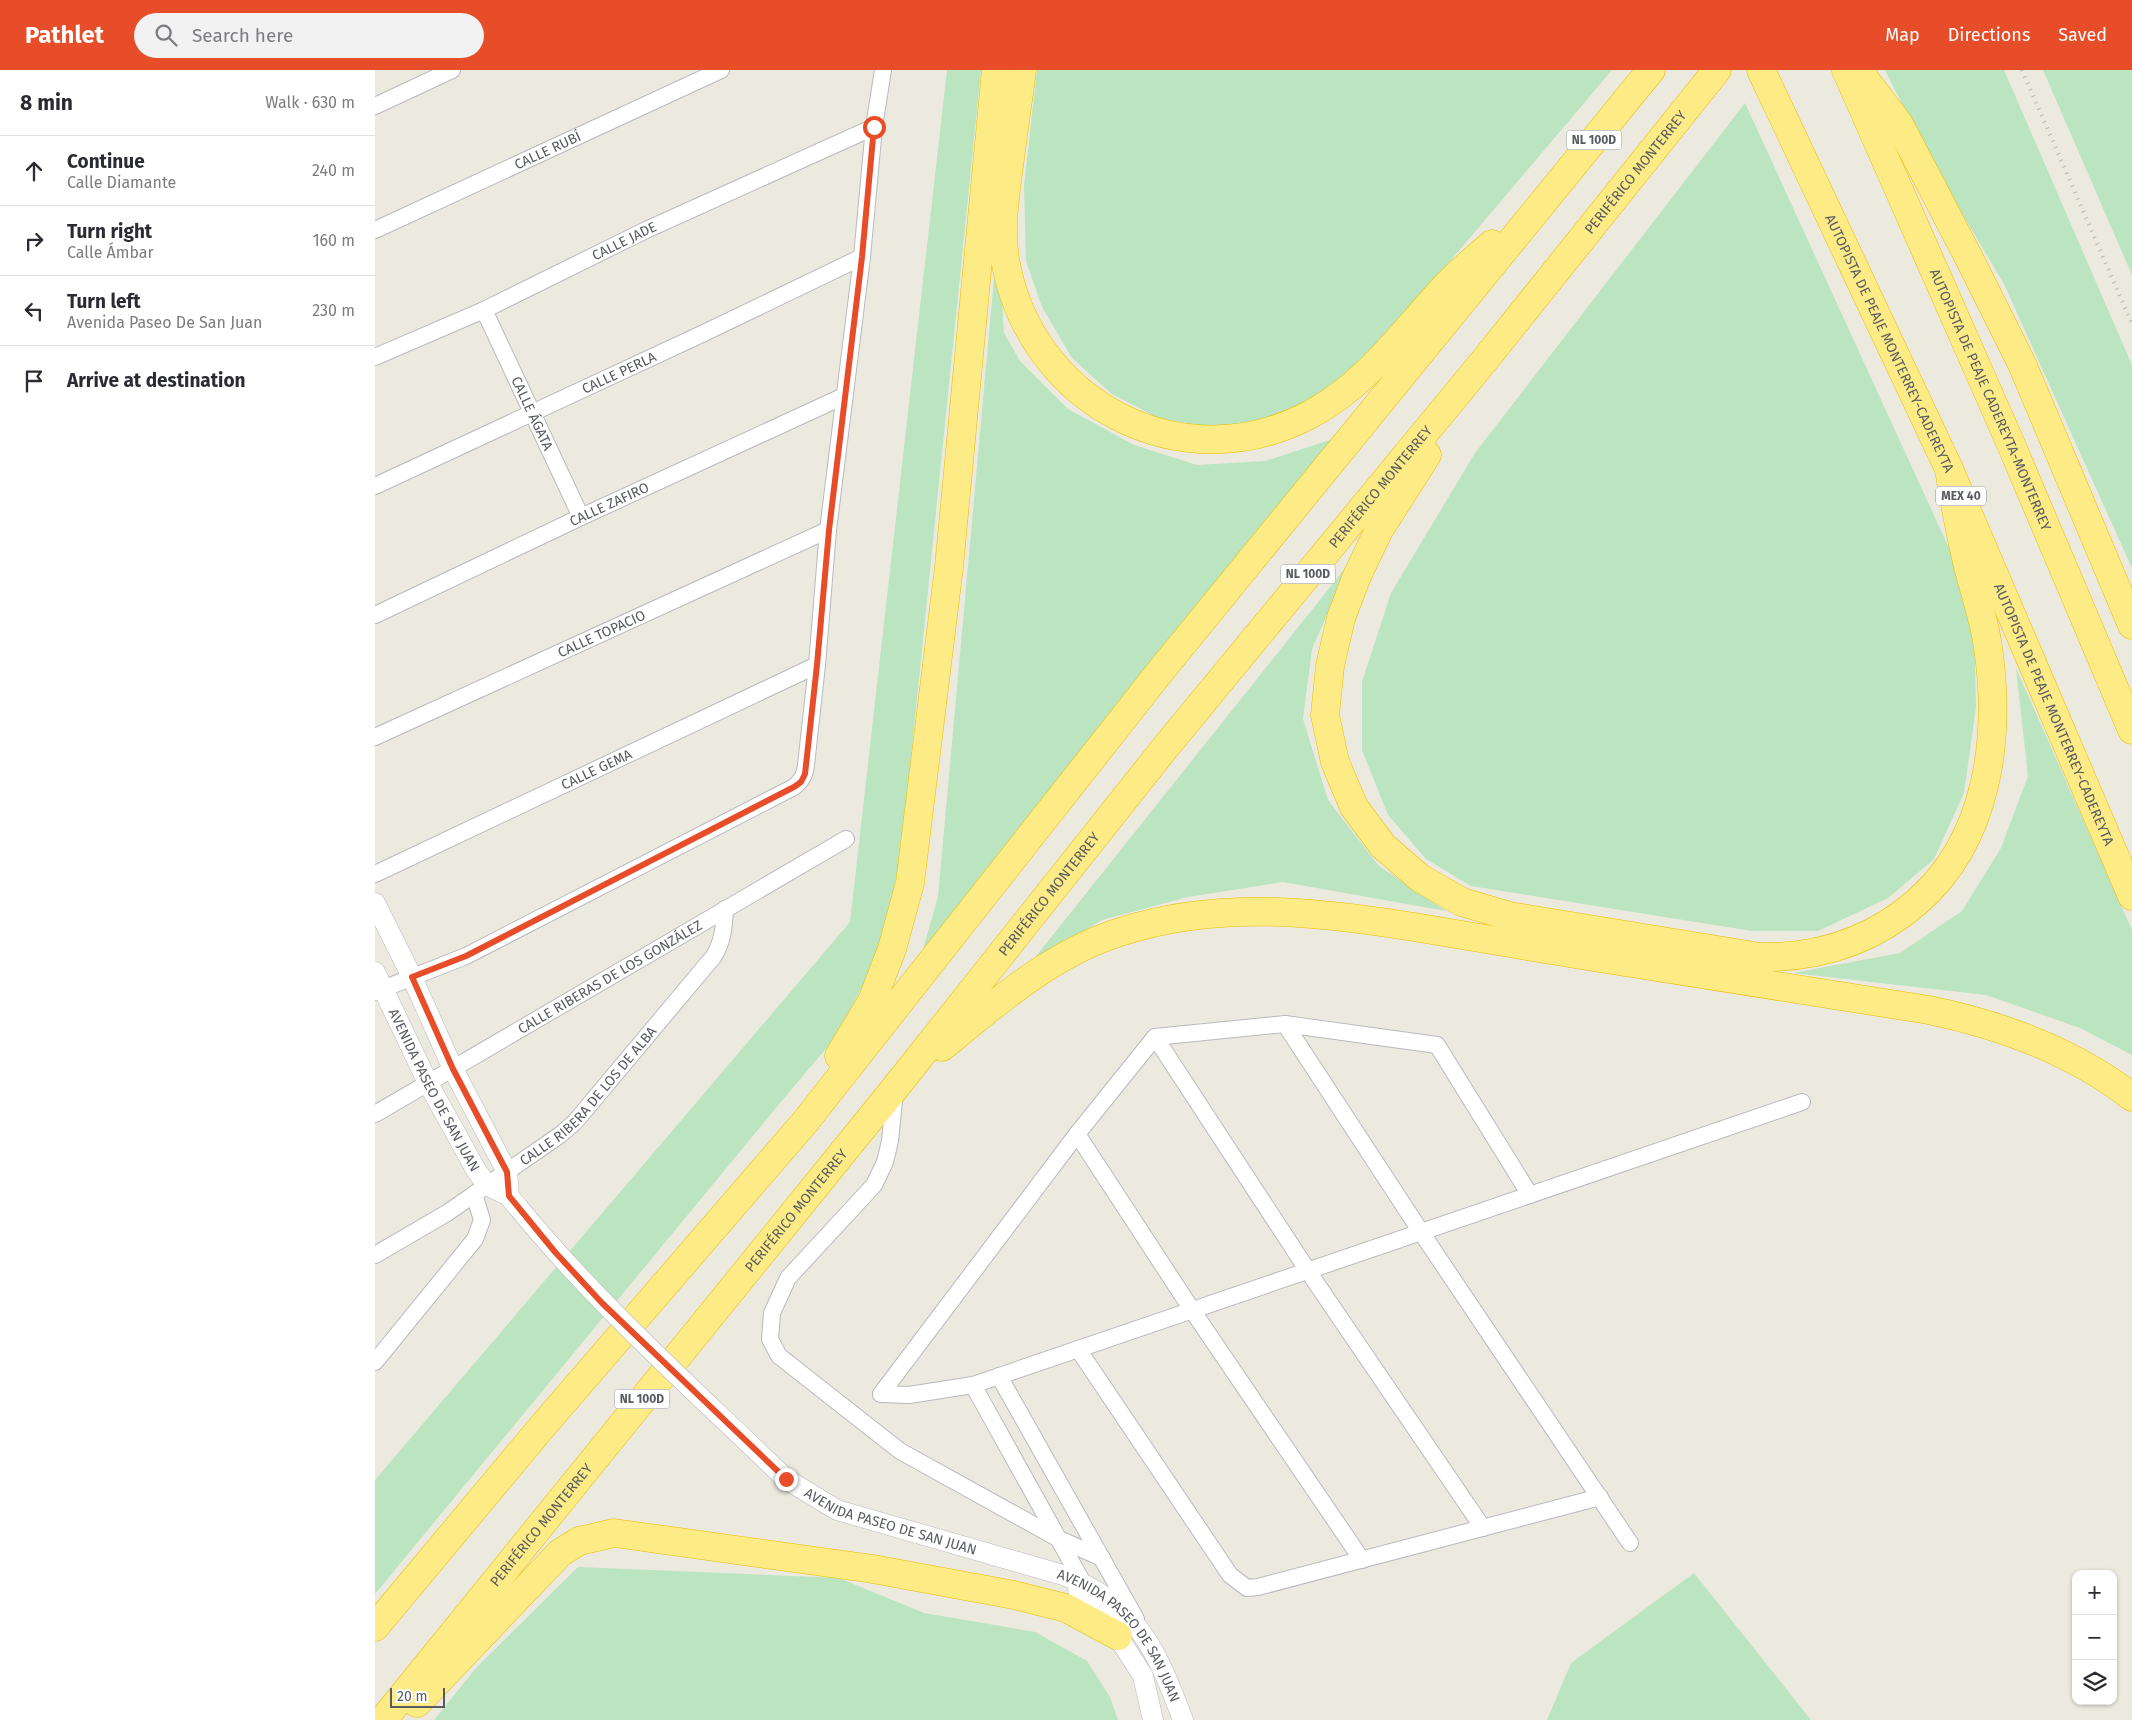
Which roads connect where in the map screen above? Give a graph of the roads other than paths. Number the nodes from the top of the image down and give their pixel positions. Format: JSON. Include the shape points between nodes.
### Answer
{"nodes":[{"id":1,"x":452,"y":70,"type":"edge"},
{"id":2,"x":721,"y":70,"type":"edge"},
{"id":3,"x":883,"y":70,"type":"edge"},
{"id":4,"x":997,"y":70,"type":"edge"},
{"id":5,"x":1022,"y":70,"type":"edge"},
{"id":6,"x":1651,"y":70,"type":"edge"},
{"id":7,"x":1717,"y":70,"type":"edge"},
{"id":8,"x":1761,"y":70,"type":"edge"},
{"id":9,"x":1846,"y":70,"type":"edge"},
{"id":10,"x":1858,"y":70,"type":"edge"},
{"id":11,"x":375,"y":106,"type":"edge"},
{"id":12,"x":874,"y":127,"type":"junction"},
{"id":13,"x":1537,"y":210,"type":"junction"},
{"id":14,"x":375,"y":230,"type":"edge"},
{"id":15,"x":862,"y":257,"type":"junction"},
{"id":16,"x":485,"y":310,"type":"junction"},
{"id":17,"x":375,"y":358,"type":"edge"},
{"id":18,"x":1484,"y":361,"type":"junction"},
{"id":19,"x":844,"y":396,"type":"junction"},
{"id":20,"x":533,"y":412,"type":"junction"},
{"id":21,"x":1949,"y":469,"type":"junction"},
{"id":22,"x":375,"y":486,"type":"edge"},
{"id":23,"x":581,"y":517,"type":"junction"},
{"id":24,"x":829,"y":530,"type":"junction"},
{"id":25,"x":375,"y":615,"type":"edge"},
{"id":26,"x":2132,"y":625,"type":"edge"},
{"id":27,"x":817,"y":665,"type":"junction"},
{"id":28,"x":2132,"y":730,"type":"edge"},
{"id":29,"x":375,"y":737,"type":"edge"},
{"id":30,"x":846,"y":839,"type":"dead end"},
{"id":31,"x":375,"y":874,"type":"edge"},
{"id":32,"x":2132,"y":896,"type":"edge"},
{"id":33,"x":375,"y":903,"type":"edge"},
{"id":34,"x":725,"y":909,"type":"junction"},
{"id":35,"x":412,"y":977,"type":"junction"},
{"id":36,"x":378,"y":985,"type":"edge"},
{"id":37,"x":1285,"y":1024,"type":"junction"},
{"id":38,"x":1155,"y":1037,"type":"junction"},
{"id":39,"x":453,"y":1069,"type":"junction"},
{"id":40,"x":428,"y":1083,"type":"junction"},
{"id":41,"x":899,"y":1084,"type":"junction"},
{"id":42,"x":2132,"y":1097,"type":"edge"},
{"id":43,"x":1802,"y":1102,"type":"dead end"},
{"id":44,"x":375,"y":1114,"type":"edge"},
{"id":45,"x":805,"y":1122,"type":"junction"},
{"id":46,"x":1077,"y":1134,"type":"junction"},
{"id":47,"x":507,"y":1172,"type":"junction"},
{"id":48,"x":481,"y":1190,"type":"junction"},
{"id":49,"x":1530,"y":1195,"type":"junction"},
{"id":50,"x":513,"y":1201,"type":"junction"},
{"id":51,"x":1421,"y":1232,"type":"junction"},
{"id":52,"x":375,"y":1255,"type":"edge"},
{"id":53,"x":1309,"y":1271,"type":"junction"},
{"id":54,"x":1192,"y":1310,"type":"junction"},
{"id":55,"x":1078,"y":1349,"type":"junction"},
{"id":56,"x":375,"y":1362,"type":"edge"},
{"id":57,"x":999,"y":1376,"type":"junction"},
{"id":58,"x":973,"y":1385,"type":"junction"},
{"id":59,"x":1600,"y":1497,"type":"junction"},
{"id":60,"x":1483,"y":1528,"type":"junction"},
{"id":61,"x":1059,"y":1539,"type":"junction"},
{"id":62,"x":1630,"y":1543,"type":"dead end"},
{"id":63,"x":1102,"y":1558,"type":"junction"},
{"id":64,"x":1362,"y":1560,"type":"junction"},
{"id":65,"x":1063,"y":1575,"type":"junction"},
{"id":66,"x":1083,"y":1583,"type":"junction"},
{"id":67,"x":375,"y":1627,"type":"edge"},
{"id":68,"x":1117,"y":1636,"type":"junction"},
{"id":69,"x":1147,"y":1639,"type":"junction"},
{"id":70,"x":1163,"y":1667,"type":"junction"},
{"id":71,"x":1143,"y":1676,"type":"junction"},
{"id":72,"x":383,"y":1720,"type":"edge"},
{"id":73,"x":400,"y":1720,"type":"edge"},
{"id":74,"x":1153,"y":1720,"type":"edge"},
{"id":75,"x":1183,"y":1720,"type":"edge"}],
"edges":[{"from":1,"to":11,"type":"street"},
{"from":2,"to":14,"type":"street","name":"CALLE RUBÍ"},
{"from":3,"to":12,"type":"street"},
{"from":4,"to":45,"type":"highway","via":[[949,567],[911,883],[871,1001]]},
{"from":5,"to":13,"type":"highway","via":[[1003,210],[1005,258],[1018,306],[1041,348],[1072,384],[1110,413],[1153,431],[1198,438],[1244,436],[1289,424],[1317,411],[1367,374],[1446,286],[1505,233]]},
{"from":6,"to":13,"type":"highway","number":"NL 100D"},
{"from":7,"to":18,"type":"highway","name":"PERIFÉRICO MONTERREY","number":"NL 100D"},
{"from":8,"to":21,"type":"highway","name":"AUTOPISTA DE PEAJE MONTERREY-CADEREYTA","number":"MEX 40"},
{"from":9,"to":28,"type":"highway","name":"AUTOPISTA DE PEAJE CADEREYTA-MONTERREY","via":[[2010,442]]},
{"from":10,"to":26,"type":"highway","via":[[1899,124],[2022,364]]},
{"from":12,"to":15,"type":"street"},
{"from":12,"to":16,"type":"street","name":"CALLE JADE","via":[[646,230]]},
{"from":13,"to":45,"type":"highway","number":"NL 100D","via":[[1159,673]]},
{"from":15,"to":19,"type":"street"},
{"from":15,"to":20,"type":"street","name":"CALLE PERLA"},
{"from":16,"to":17,"type":"street","name":"CALLE JADE"},
{"from":16,"to":20,"type":"street","name":"CALLE ÁGATA"},
{"from":18,"to":21,"type":"highway","via":[[1379,530],[1357,576],[1341,618],[1330,666],[1325,715],[1335,762],[1355,807],[1383,846],[1420,878],[1462,902],[1509,916],[1760,957],[1783,957],[1805,955],[1849,943],[1890,923],[1925,895],[1952,863],[1975,818],[1987,775],[1993,714],[1988,647]]},
{"from":18,"to":41,"type":"highway","name":"PERIFÉRICO MONTERREY","number":"NL 100D","via":[[1164,749]]},
{"from":19,"to":23,"type":"street","name":"CALLE ZAFIRO"},
{"from":19,"to":24,"type":"street"},
{"from":20,"to":22,"type":"street","name":"CALLE PERLA"},
{"from":20,"to":23,"type":"street","name":"CALLE ÁGATA"},
{"from":21,"to":32,"type":"highway","name":"AUTOPISTA DE PEAJE MONTERREY-CADEREYTA","number":"MEX 40"},
{"from":23,"to":25,"type":"street","name":"CALLE ZAFIRO"},
{"from":24,"to":27,"type":"street"},
{"from":24,"to":29,"type":"street","name":"CALLE TOPACIO"},
{"from":27,"to":31,"type":"street","name":"CALLE GEMA"},
{"from":27,"to":35,"type":"street","via":[[805,774],[801,782],[466,956]]},
{"from":30,"to":34,"type":"street","name":"CALLE RIBERAS DE LOS GONZÁLEZ"},
{"from":33,"to":35,"type":"street","name":"AVENIDA PASEO DE SAN JUAN"},
{"from":34,"to":39,"type":"street","name":"CALLE RIBERAS DE LOS GONZÁLEZ"},
{"from":34,"to":47,"type":"street","name":"CALLE RIBERA DE LOS DE ALBA","via":[[721,944],[714,956],[595,1100],[560,1135]]},
{"from":35,"to":36,"type":"street"},
{"from":35,"to":39,"type":"street","name":"AVENIDA PASEO DE SAN JUAN"},
{"from":36,"to":40,"type":"street","name":"AVENIDA PASEO DE SAN JUAN"},
{"from":37,"to":38,"type":"street"},
{"from":37,"to":49,"type":"street","via":[[1437,1045]]},
{"from":37,"to":51,"type":"street"},
{"from":38,"to":46,"type":"street"},
{"from":38,"to":53,"type":"street"},
{"from":39,"to":40,"type":"street","name":"CALLE RIBERAS DE LOS GONZÁLEZ"},
{"from":39,"to":47,"type":"street","name":"AVENIDA PASEO DE SAN JUAN"},
{"from":40,"to":44,"type":"street","name":"CALLE RIBERAS DE LOS GONZÁLEZ"},
{"from":40,"to":48,"type":"street","name":"AVENIDA PASEO DE SAN JUAN"},
{"from":41,"to":42,"type":"highway","via":[[1033,975],[1089,944],[1119,932],[1174,919],[1268,911],[1381,921],[1929,1010],[1966,1018],[2035,1042],[2069,1058]]},
{"from":41,"to":61,"type":"street","via":[[885,1162],[874,1185],[788,1278],[772,1314],[770,1339],[779,1356],[900,1450]]},
{"from":41,"to":72,"type":"highway","name":"PERIFÉRICO MONTERREY","number":"NL 100D"},
{"from":43,"to":49,"type":"street"},
{"from":45,"to":67,"type":"highway","number":"NL 100D","via":[[541,1428]]},
{"from":46,"to":54,"type":"street"},
{"from":46,"to":58,"type":"street","via":[[881,1394],[909,1395]]},
{"from":47,"to":48,"type":"street","name":"CALLE RIBERA DE LOS DE ALBA"},
{"from":47,"to":50,"type":"street","name":"AVENIDA PASEO DE SAN JUAN"},
{"from":48,"to":50,"type":"street","name":"AVENIDA PASEO DE SAN JUAN"},
{"from":48,"to":52,"type":"street","name":"CALLE RIBERA DE LOS DE ALBA"},
{"from":48,"to":56,"type":"street","via":[[482,1220],[475,1239]]},
{"from":49,"to":51,"type":"street"},
{"from":50,"to":65,"type":"street","name":"AVENIDA PASEO DE SAN JUAN","bridge":true,"via":[[602,1303],[786,1479],[837,1510]]},
{"from":51,"to":53,"type":"street"},
{"from":51,"to":59,"type":"street"},
{"from":53,"to":54,"type":"street"},
{"from":53,"to":60,"type":"street"},
{"from":54,"to":55,"type":"street"},
{"from":54,"to":64,"type":"street"},
{"from":55,"to":57,"type":"street"},
{"from":55,"to":64,"type":"street","via":[[1230,1575],[1238,1582],[1247,1588],[1258,1587]]},
{"from":57,"to":58,"type":"street"},
{"from":57,"to":63,"type":"street"},
{"from":58,"to":61,"type":"street"},
{"from":59,"to":60,"type":"street"},
{"from":59,"to":62,"type":"street"},
{"from":60,"to":64,"type":"street"},
{"from":61,"to":63,"type":"street"},
{"from":61,"to":66,"type":"street"},
{"from":63,"to":69,"type":"street"},
{"from":65,"to":66,"type":"street","name":"AVENIDA PASEO DE SAN JUAN"},
{"from":65,"to":68,"type":"street","name":"AVENIDA PASEO DE SAN JUAN","via":[[1103,1613]]},
{"from":66,"to":69,"type":"street","name":"AVENIDA PASEO DE SAN JUAN","via":[[1124,1613]]},
{"from":68,"to":71,"type":"street","name":"AVENIDA PASEO DE SAN JUAN"},
{"from":68,"to":73,"type":"highway","via":[[1066,1608],[1014,1595],[873,1569],[614,1533],[579,1541],[561,1553]]},
{"from":69,"to":70,"type":"street","name":"AVENIDA PASEO DE SAN JUAN"},
{"from":70,"to":71,"type":"street"},
{"from":70,"to":75,"type":"street","name":"AVENIDA PASEO DE SAN JUAN"},
{"from":71,"to":74,"type":"street","name":"AVENIDA PASEO DE SAN JUAN"}]}
